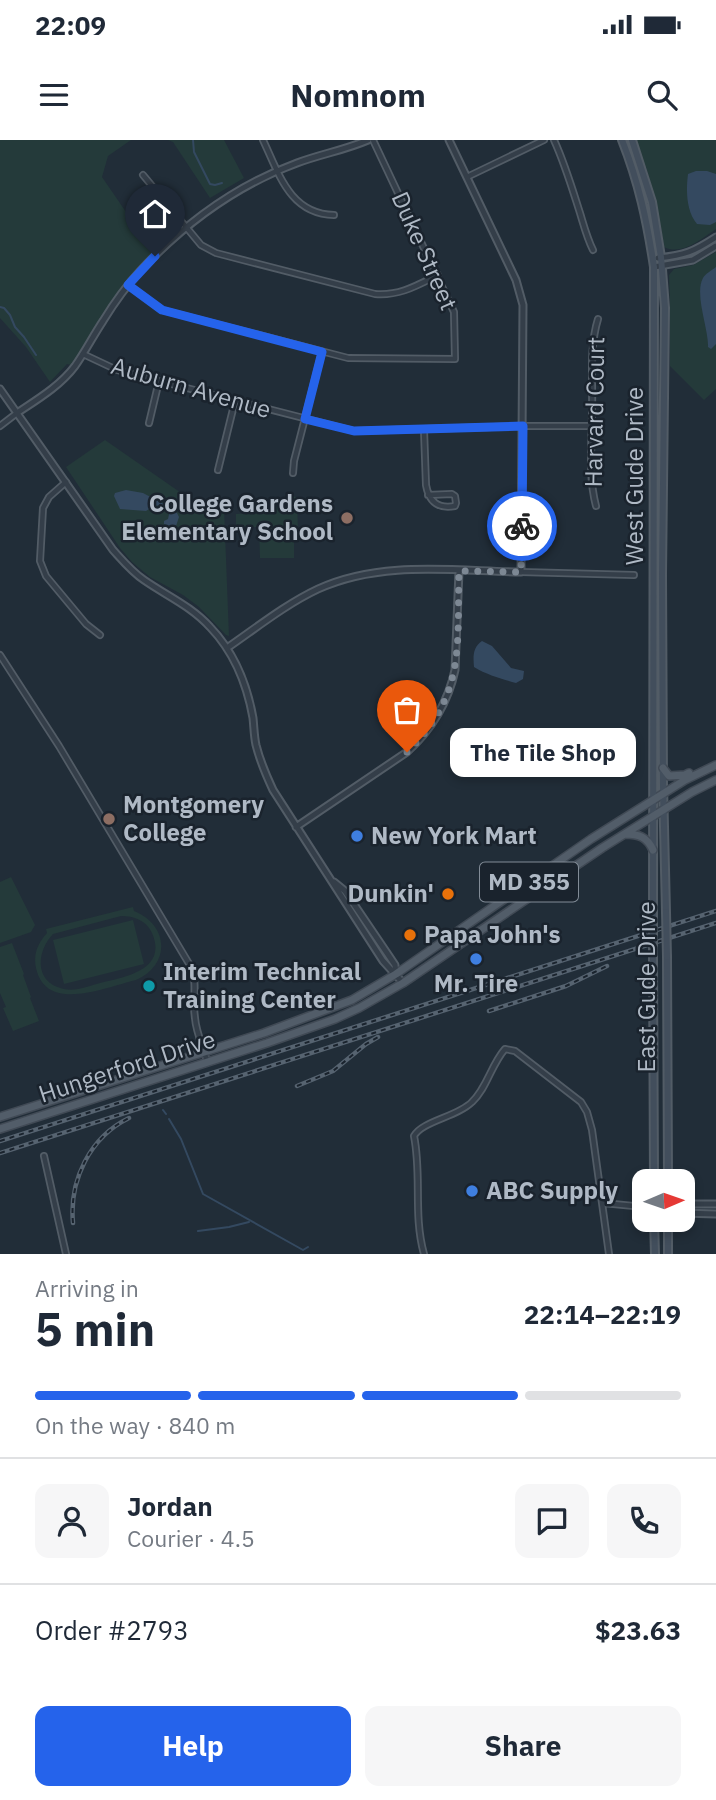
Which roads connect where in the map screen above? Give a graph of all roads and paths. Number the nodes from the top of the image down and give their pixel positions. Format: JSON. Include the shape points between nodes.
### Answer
{"nodes":[{"id":1,"x":263,"y":140,"type":"edge"},
{"id":2,"x":371,"y":140,"type":"edge"},
{"id":3,"x":449,"y":140,"type":"edge"},
{"id":4,"x":544,"y":140,"type":"edge"},
{"id":5,"x":554,"y":140,"type":"edge"},
{"id":6,"x":622,"y":140,"type":"edge"},
{"id":7,"x":632,"y":140,"type":"edge"},
{"id":8,"x":277,"y":171,"type":"junction"},
{"id":9,"x":142,"y":175,"type":"dead end"},
{"id":10,"x":467,"y":177,"type":"junction"},
{"id":11,"x":334,"y":215,"type":"dead end"},
{"id":12,"x":185,"y":227,"type":"junction"},
{"id":13,"x":716,"y":237,"type":"edge"},
{"id":14,"x":713,"y":248,"type":"edge"},
{"id":15,"x":593,"y":250,"type":"dead end"},
{"id":16,"x":662,"y":257,"type":"junction"},
{"id":17,"x":652,"y":258,"type":"junction"},
{"id":18,"x":663,"y":266,"type":"junction"},
{"id":19,"x":654,"y":267,"type":"junction"},
{"id":20,"x":438,"y":275,"type":"junction"},
{"id":21,"x":128,"y":285,"type":"junction"},
{"id":22,"x":598,"y":319,"type":"dead end"},
{"id":23,"x":322,"y":352,"type":"junction"},
{"id":24,"x":83,"y":354,"type":"junction"},
{"id":25,"x":159,"y":381,"type":"junction"},
{"id":26,"x":0,"y":389,"type":"edge"},
{"id":27,"x":235,"y":401,"type":"junction"},
{"id":28,"x":18,"y":413,"type":"junction"},
{"id":29,"x":305,"y":419,"type":"junction"},
{"id":30,"x":149,"y":423,"type":"dead end"},
{"id":31,"x":0,"y":426,"type":"edge"},
{"id":32,"x":523,"y":426,"type":"junction"},
{"id":33,"x":592,"y":426,"type":"junction"},
{"id":34,"x":424,"y":430,"type":"junction"},
{"id":35,"x":218,"y":470,"type":"dead end"},
{"id":36,"x":293,"y":473,"type":"dead end"},
{"id":37,"x":66,"y":482,"type":"junction"},
{"id":38,"x":428,"y":495,"type":"junction"},
{"id":39,"x":596,"y":506,"type":"dead end"},
{"id":40,"x":459,"y":571,"type":"junction"},
{"id":41,"x":521,"y":572,"type":"junction"},
{"id":42,"x":634,"y":575,"type":"dead end"},
{"id":43,"x":100,"y":635,"type":"dead end"},
{"id":44,"x":227,"y":648,"type":"junction"},
{"id":45,"x":0,"y":655,"type":"edge"},
{"id":46,"x":716,"y":765,"type":"edge"},
{"id":47,"x":663,"y":768,"type":"junction"},
{"id":48,"x":704,"y":771,"type":"junction"},
{"id":49,"x":716,"y":779,"type":"edge"},
{"id":50,"x":664,"y":793,"type":"junction"},
{"id":51,"x":653,"y":800,"type":"junction"},
{"id":52,"x":664,"y":808,"type":"junction"},
{"id":53,"x":653,"y":816,"type":"junction"},
{"id":54,"x":296,"y":827,"type":"junction"},
{"id":55,"x":624,"y":834,"type":"junction"},
{"id":56,"x":653,"y":850,"type":"junction"},
{"id":57,"x":396,"y":974,"type":"junction"},
{"id":58,"x":403,"y":982,"type":"junction"},
{"id":59,"x":205,"y":1052,"type":"junction"},
{"id":60,"x":207,"y":1061,"type":"junction"},
{"id":61,"x":28,"y":1108,"type":"junction"},
{"id":62,"x":0,"y":1117,"type":"edge"},
{"id":63,"x":31,"y":1118,"type":"junction"},
{"id":64,"x":0,"y":1129,"type":"edge"},
{"id":65,"x":44,"y":1156,"type":"dead end"},
{"id":66,"x":654,"y":1169,"type":"edge"},
{"id":67,"x":668,"y":1169,"type":"edge"},
{"id":68,"x":603,"y":1203,"type":"junction"},
{"id":69,"x":716,"y":1203,"type":"edge"},
{"id":70,"x":695,"y":1204,"type":"edge"},
{"id":71,"x":632,"y":1206,"type":"edge"},
{"id":72,"x":695,"y":1213,"type":"edge"},
{"id":73,"x":716,"y":1214,"type":"edge"},
{"id":74,"x":654,"y":1232,"type":"edge"},
{"id":75,"x":668,"y":1232,"type":"edge"},
{"id":76,"x":66,"y":1254,"type":"edge"},
{"id":77,"x":424,"y":1254,"type":"edge"},
{"id":78,"x":609,"y":1254,"type":"edge"},
{"id":79,"x":655,"y":1254,"type":"edge"},
{"id":80,"x":668,"y":1254,"type":"edge"}],
"edges":[{"from":1,"to":8,"type":"street"},
{"from":2,"to":8,"type":"street"},
{"from":2,"to":20,"type":"street","name":"Duke Street"},
{"from":3,"to":10,"type":"street"},
{"from":4,"to":10,"type":"street"},
{"from":5,"to":15,"type":"street"},
{"from":6,"to":17,"type":"main road","name":"West Gude Drive","via":[[639,188]]},
{"from":7,"to":16,"type":"main road","name":"West Gude Drive","via":[[652,202]]},
{"from":8,"to":11,"type":"street","via":[[301,205]]},
{"from":8,"to":12,"type":"street"},
{"from":9,"to":12,"type":"street"},
{"from":10,"to":32,"type":"street","via":[[522,296]]},
{"from":12,"to":20,"type":"street","via":[[201,245],[216,253],[375,294],[402,293]]},
{"from":12,"to":21,"type":"street"},
{"from":13,"to":16,"type":"street","via":[[688,253]]},
{"from":14,"to":18,"type":"street","via":[[693,260]]},
{"from":16,"to":17,"type":"street"},
{"from":16,"to":18,"type":"main road","name":"West Gude Drive"},
{"from":17,"to":19,"type":"main road","name":"West Gude Drive"},
{"from":18,"to":19,"type":"street"},
{"from":18,"to":47,"type":"main road","name":"West Gude Drive"},
{"from":19,"to":51,"type":"main road","name":"West Gude Drive"},
{"from":20,"to":23,"type":"street","name":"Duke Street","via":[[454,312],[456,359],[348,358]]},
{"from":21,"to":23,"type":"street","via":[[162,310]]},
{"from":21,"to":24,"type":"street"},
{"from":22,"to":33,"type":"street","name":"Harvard Court","via":[[593,335]]},
{"from":23,"to":29,"type":"street"},
{"from":24,"to":25,"type":"street","name":"Auburn Avenue","via":[[117,370]]},
{"from":24,"to":28,"type":"street","via":[[62,382]]},
{"from":25,"to":27,"type":"street","name":"Auburn Avenue"},
{"from":25,"to":30,"type":"street"},
{"from":26,"to":28,"type":"street"},
{"from":27,"to":29,"type":"street","name":"Auburn Avenue"},
{"from":27,"to":35,"type":"street"},
{"from":28,"to":31,"type":"street"},
{"from":28,"to":37,"type":"street"},
{"from":29,"to":34,"type":"street","name":"Auburn Avenue","via":[[354,431]]},
{"from":29,"to":36,"type":"street"},
{"from":32,"to":33,"type":"street","name":"Auburn Avenue"},
{"from":32,"to":34,"type":"street","name":"Auburn Avenue"},
{"from":32,"to":41,"type":"street"},
{"from":33,"to":39,"type":"street","name":"Harvard Court"},
{"from":34,"to":38,"type":"street"},
{"from":37,"to":43,"type":"street","via":[[43,508],[40,561],[46,576]]},
{"from":37,"to":44,"type":"street","via":[[126,565],[192,610]]},
{"from":38,"to":38,"type":"street","via":[[440,506],[456,503],[452,494]]},
{"from":40,"to":41,"type":"street"},
{"from":40,"to":44,"type":"street","via":[[387,570],[340,580],[299,600]]},
{"from":40,"to":54,"type":"street","via":[[455,670],[436,719],[407,752]]},
{"from":41,"to":42,"type":"street"},
{"from":44,"to":54,"type":"street","via":[[249,699],[264,771]]},
{"from":45,"to":59,"type":"street","via":[[191,967],[194,1015]]},
{"from":46,"to":48,"type":"main road","number":"MD 355"},
{"from":47,"to":48,"type":"main road","via":[[671,776]]},
{"from":47,"to":50,"type":"main road","name":"West Gude Drive"},
{"from":48,"to":50,"type":"main road","number":"MD 355"},
{"from":49,"to":52,"type":"main road","number":"MD 355"},
{"from":50,"to":51,"type":"main road","number":"MD 355"},
{"from":50,"to":52,"type":"main road","name":"East Gude Drive"},
{"from":51,"to":53,"type":"main road","name":"West Gude Drive"},
{"from":51,"to":57,"type":"main road","number":"MD 355"},
{"from":52,"to":53,"type":"main road","number":"MD 355"},
{"from":52,"to":67,"type":"main road","name":"East Gude Drive","bridge":true},
{"from":53,"to":55,"type":"main road","number":"MD 355"},
{"from":53,"to":56,"type":"main road","name":"East Gude Drive"},
{"from":54,"to":57,"type":"street","via":[[332,880],[345,891],[395,965]]},
{"from":55,"to":56,"type":"main road","via":[[643,837]]},
{"from":55,"to":58,"type":"main road","number":"MD 355"},
{"from":56,"to":66,"type":"main road","name":"East Gude Drive","bridge":true},
{"from":57,"to":58,"type":"street"},
{"from":57,"to":59,"type":"main road","name":"Hungerford Drive","number":"MD 355","via":[[341,1005]]},
{"from":58,"to":60,"type":"main road","name":"Hungerford Drive","number":"MD 355","via":[[335,1019]]},
{"from":59,"to":60,"type":"street"},
{"from":59,"to":61,"type":"main road","name":"Hungerford Drive","number":"MD 355"},
{"from":60,"to":63,"type":"main road","name":"Hungerford Drive","number":"MD 355"},
{"from":61,"to":62,"type":"main road","name":"Hungerford Drive","number":"MD 355"},
{"from":61,"to":63,"type":"main road"},
{"from":63,"to":64,"type":"main road","name":"Hungerford Drive","number":"MD 355"},
{"from":65,"to":76,"type":"street"},
{"from":68,"to":71,"type":"street"},
{"from":68,"to":77,"type":"street","via":[[593,1130],[583,1105],[515,1051],[505,1049],[473,1102],[420,1128],[414,1136],[418,1235]]},
{"from":68,"to":78,"type":"street"},
{"from":69,"to":70,"type":"street"},
{"from":72,"to":73,"type":"street"},
{"from":74,"to":79,"type":"main road"},
{"from":75,"to":80,"type":"main road"}]}
